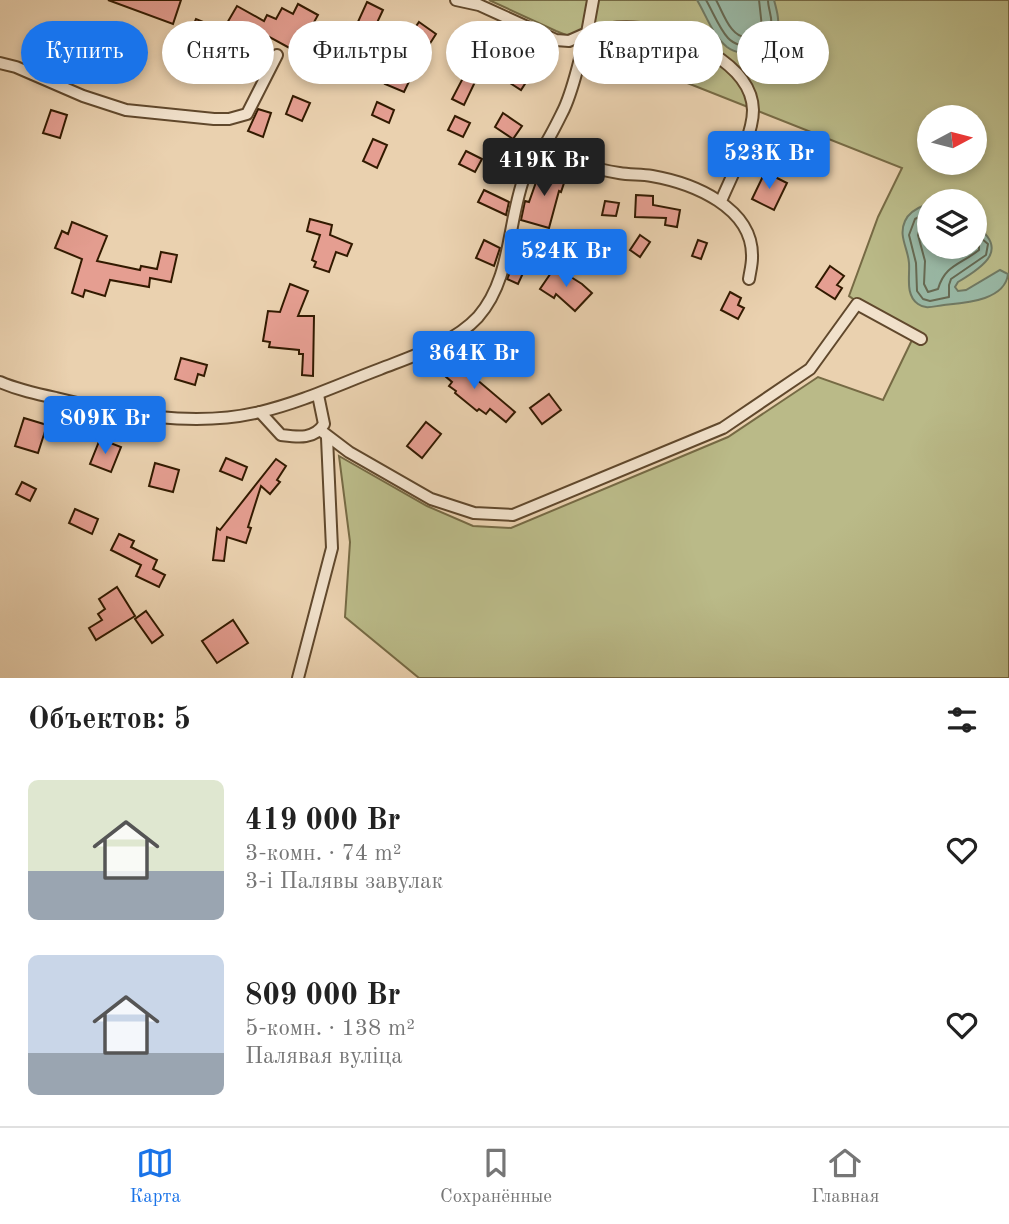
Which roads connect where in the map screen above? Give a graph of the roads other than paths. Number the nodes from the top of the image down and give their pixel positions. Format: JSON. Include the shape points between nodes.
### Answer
{"nodes":[{"id":1,"x":456,"y":0,"type":"edge"},
{"id":2,"x":593,"y":0,"type":"edge"},
{"id":3,"x":589,"y":21,"type":"edge"},
{"id":4,"x":573,"y":39,"type":"edge"},
{"id":5,"x":277,"y":55,"type":"dead end"},
{"id":6,"x":723,"y":61,"type":"edge"},
{"id":7,"x":0,"y":63,"type":"edge"},
{"id":8,"x":574,"y":84,"type":"edge"},
{"id":9,"x":541,"y":151,"type":"junction"},
{"id":10,"x":720,"y":201,"type":"junction"},
{"id":11,"x":749,"y":279,"type":"dead end"},
{"id":12,"x":921,"y":339,"type":"dead end"},
{"id":13,"x":0,"y":382,"type":"edge"},
{"id":14,"x":318,"y":395,"type":"junction"},
{"id":15,"x":260,"y":412,"type":"junction"},
{"id":16,"x":324,"y":434,"type":"junction"},
{"id":17,"x":298,"y":678,"type":"edge"}],
"edges":[{"from":1,"to":4,"type":"street","via":[[479,5],[556,40]]},
{"from":2,"to":3,"type":"street"},
{"from":5,"to":7,"type":"street","via":[[247,114],[229,119],[126,110]]},
{"from":6,"to":10,"type":"street","via":[[751,94],[753,112]]},
{"from":8,"to":9,"type":"street"},
{"from":9,"to":10,"type":"street","via":[[576,163],[684,184]]},
{"from":9,"to":14,"type":"street","via":[[527,168],[505,261],[491,297],[477,317],[452,338]]},
{"from":10,"to":11,"type":"street","via":[[748,238],[752,256]]},
{"from":12,"to":16,"type":"street","via":[[857,304],[810,369],[723,428],[513,515],[474,513],[431,499]]},
{"from":13,"to":15,"type":"street","via":[[90,407],[156,417],[210,418]]},
{"from":14,"to":15,"type":"street"},
{"from":14,"to":16,"type":"street"},
{"from":15,"to":16,"type":"street","via":[[281,435]]},
{"from":16,"to":17,"type":"street","via":[[332,548]]}]}
